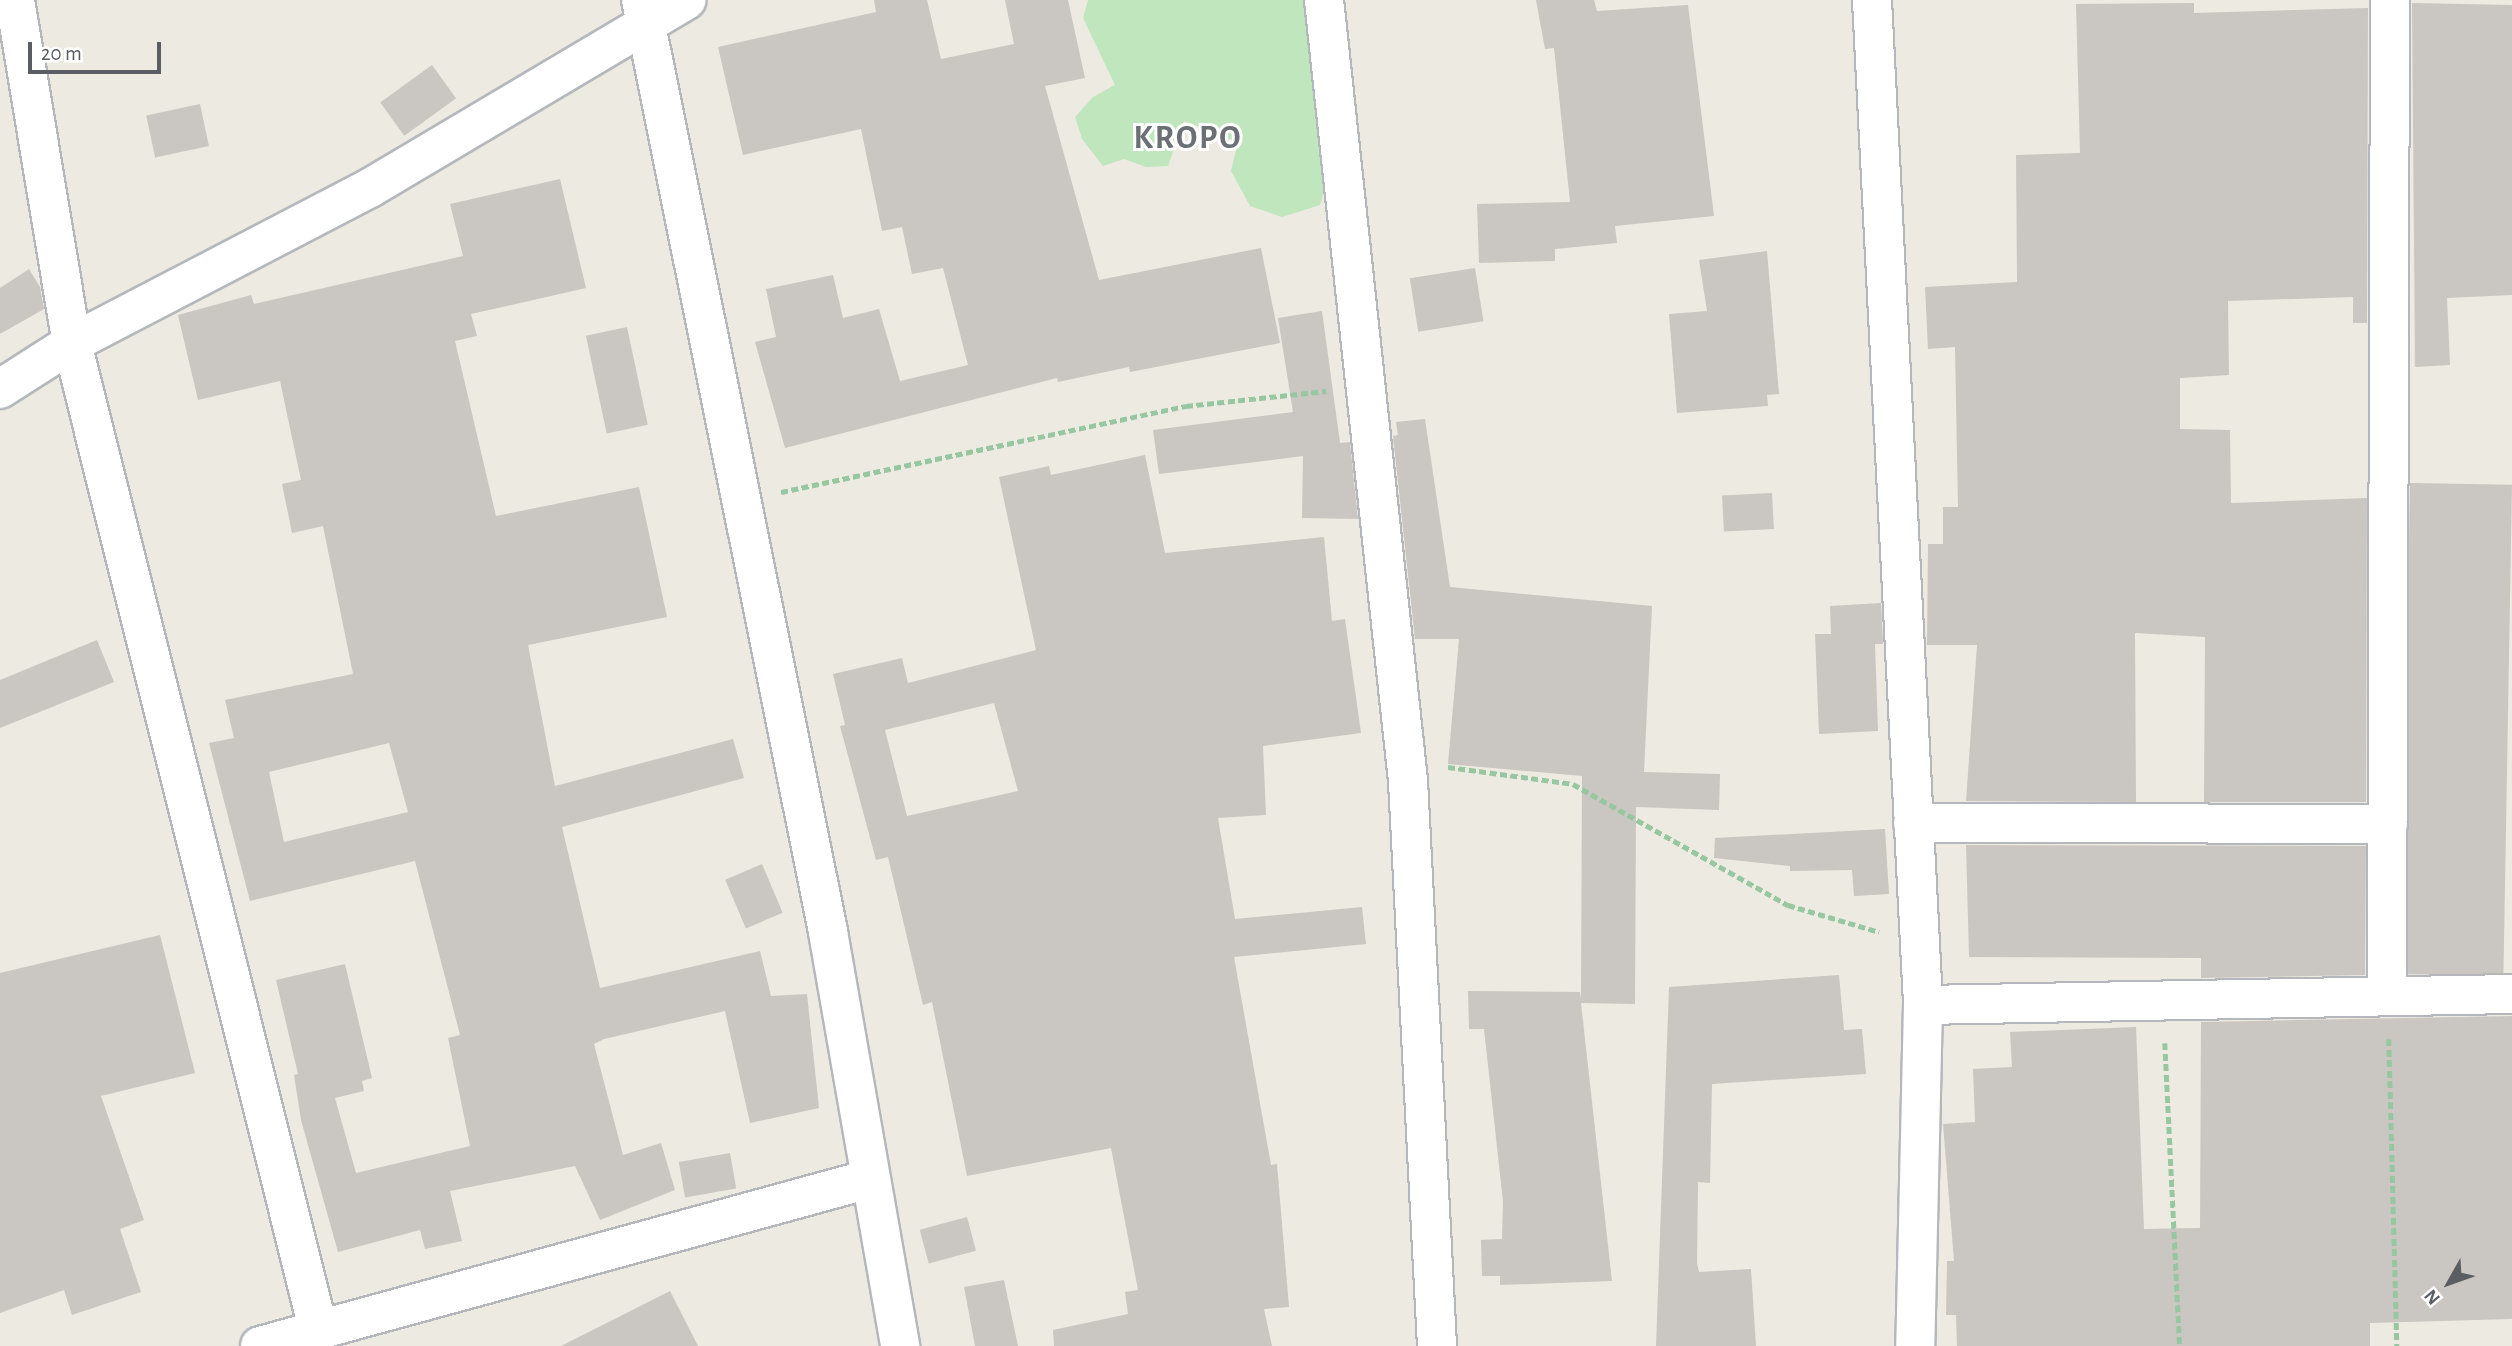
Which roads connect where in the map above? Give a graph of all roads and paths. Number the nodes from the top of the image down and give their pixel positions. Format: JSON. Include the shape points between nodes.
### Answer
{"nodes":[{"id":1,"x":15,"y":0,"type":"edge"},
{"id":2,"x":686,"y":0,"type":"edge"},
{"id":3,"x":1324,"y":0,"type":"edge"},
{"id":4,"x":1872,"y":0,"type":"edge"},
{"id":5,"x":2390,"y":0,"type":"edge"},
{"id":6,"x":644,"y":13,"type":"edge"},
{"id":7,"x":72,"y":343,"type":"junction"},
{"id":8,"x":1365,"y":387,"type":"junction"},
{"id":9,"x":0,"y":389,"type":"edge"},
{"id":10,"x":742,"y":500,"type":"junction"},
{"id":11,"x":1406,"y":762,"type":"junction"},
{"id":12,"x":1913,"y":823,"type":"junction"},
{"id":13,"x":2388,"y":824,"type":"junction"},
{"id":14,"x":1920,"y":945,"type":"junction"},
{"id":15,"x":2512,"y":994,"type":"edge"},
{"id":16,"x":2387,"y":996,"type":"junction"},
{"id":17,"x":2163,"y":1000,"type":"junction"},
{"id":18,"x":1923,"y":1005,"type":"junction"},
{"id":19,"x":869,"y":1180,"type":"junction"},
{"id":20,"x":318,"y":1328,"type":"junction"},
{"id":21,"x":261,"y":1346,"type":"edge"},
{"id":22,"x":900,"y":1346,"type":"edge"},
{"id":23,"x":1437,"y":1346,"type":"edge"},
{"id":24,"x":1915,"y":1346,"type":"edge"},
{"id":25,"x":2180,"y":1346,"type":"edge"},
{"id":26,"x":2398,"y":1346,"type":"edge"}],
"edges":[{"from":1,"to":7,"type":"street"},
{"from":2,"to":6,"type":"street"},
{"from":3,"to":8,"type":"street"},
{"from":4,"to":12,"type":"street"},
{"from":5,"to":13,"type":"street"},
{"from":6,"to":7,"type":"street","via":[[370,188]]},
{"from":6,"to":10,"type":"street"},
{"from":7,"to":9,"type":"street"},
{"from":7,"to":20,"type":"street"},
{"from":8,"to":10,"type":"path","via":[[1186,405]]},
{"from":8,"to":11,"type":"street"},
{"from":10,"to":19,"type":"street","via":[[828,932]]},
{"from":11,"to":14,"type":"path","via":[[1573,784],[1788,905]]},
{"from":11,"to":23,"type":"street"},
{"from":12,"to":13,"type":"street"},
{"from":12,"to":14,"type":"street"},
{"from":13,"to":16,"type":"street"},
{"from":14,"to":18,"type":"street"},
{"from":15,"to":16,"type":"street"},
{"from":16,"to":17,"type":"street"},
{"from":16,"to":26,"type":"path"},
{"from":17,"to":18,"type":"street"},
{"from":17,"to":25,"type":"path"},
{"from":18,"to":24,"type":"street"},
{"from":19,"to":20,"type":"street"},
{"from":19,"to":22,"type":"street"},
{"from":20,"to":21,"type":"street"}]}
